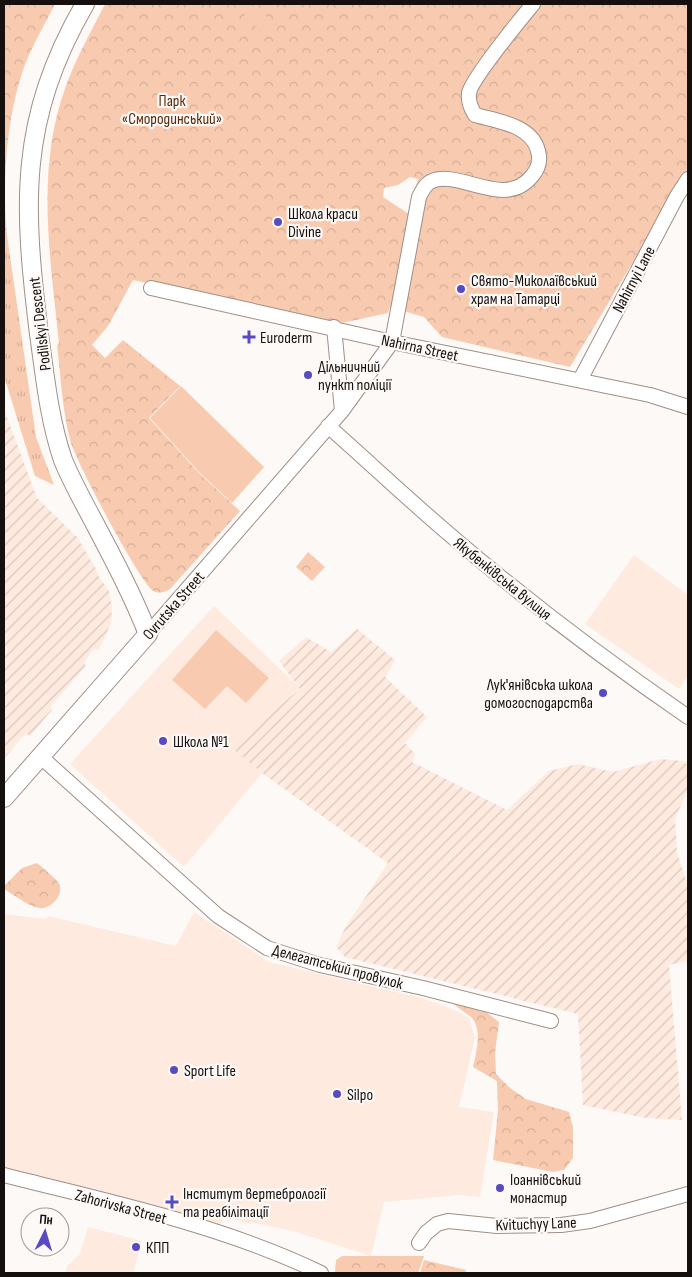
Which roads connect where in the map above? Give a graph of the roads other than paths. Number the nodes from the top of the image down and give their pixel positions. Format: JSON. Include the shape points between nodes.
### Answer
{"nodes":[{"id":1,"x":85,"y":4,"type":"edge"},
{"id":2,"x":533,"y":4,"type":"edge"},
{"id":3,"x":688,"y":179,"type":"edge"},
{"id":4,"x":151,"y":288,"type":"dead end"},
{"id":5,"x":334,"y":327,"type":"junction"},
{"id":6,"x":392,"y":342,"type":"junction"},
{"id":7,"x":580,"y":380,"type":"junction"},
{"id":8,"x":688,"y":407,"type":"edge"},
{"id":9,"x":342,"y":411,"type":"junction"},
{"id":10,"x":328,"y":426,"type":"junction"},
{"id":11,"x":148,"y":634,"type":"junction"},
{"id":12,"x":688,"y":717,"type":"edge"},
{"id":13,"x":41,"y":758,"type":"junction"},
{"id":14,"x":4,"y":798,"type":"edge"},
{"id":15,"x":551,"y":1021,"type":"dead end"},
{"id":16,"x":4,"y":1174,"type":"edge"},
{"id":17,"x":688,"y":1194,"type":"edge"},
{"id":18,"x":419,"y":1243,"type":"dead end"},
{"id":19,"x":321,"y":1273,"type":"edge"}],
"edges":[{"from":1,"to":11,"type":"street","name":"Podilskyi Descent","via":[[69,31],[49,78],[31,155],[28,221],[35,298],[49,405],[58,443],[76,489],[133,597]]},
{"from":2,"to":6,"type":"street","via":[[476,78],[469,94],[470,107],[475,115],[508,124],[528,134],[537,146],[538,169],[528,182],[511,189],[493,190],[445,179],[431,181],[424,187],[419,197]]},
{"from":3,"to":7,"type":"street","name":"Nahirnyi Lane"},
{"from":4,"to":5,"type":"street","name":"Nahirna Street"},
{"from":5,"to":6,"type":"street","name":"Nahirna Street"},
{"from":5,"to":9,"type":"street"},
{"from":6,"to":7,"type":"street","name":"Nahirna Street"},
{"from":6,"to":9,"type":"street","name":"Ovrutska Street"},
{"from":7,"to":8,"type":"street","name":"Nahirna Street"},
{"from":9,"to":10,"type":"street","name":"Ovrutska Street"},
{"from":10,"to":11,"type":"street","name":"Ovrutska Street"},
{"from":10,"to":12,"type":"street","name":"Якубенківська вулиця","via":[[455,539],[526,597],[606,660]]},
{"from":11,"to":13,"type":"street","name":"Ovrutska Street"},
{"from":13,"to":14,"type":"street","name":"Ovrutska Street"},
{"from":13,"to":15,"type":"street","name":"Делегатський провулок","via":[[218,916],[268,948],[320,965]]},
{"from":16,"to":19,"type":"street","name":"Zahorivska Street","via":[[244,1241]]},
{"from":17,"to":18,"type":"street","name":"Kvituchyy Lane","via":[[590,1221],[560,1225],[497,1226],[448,1221],[437,1224]]}]}
